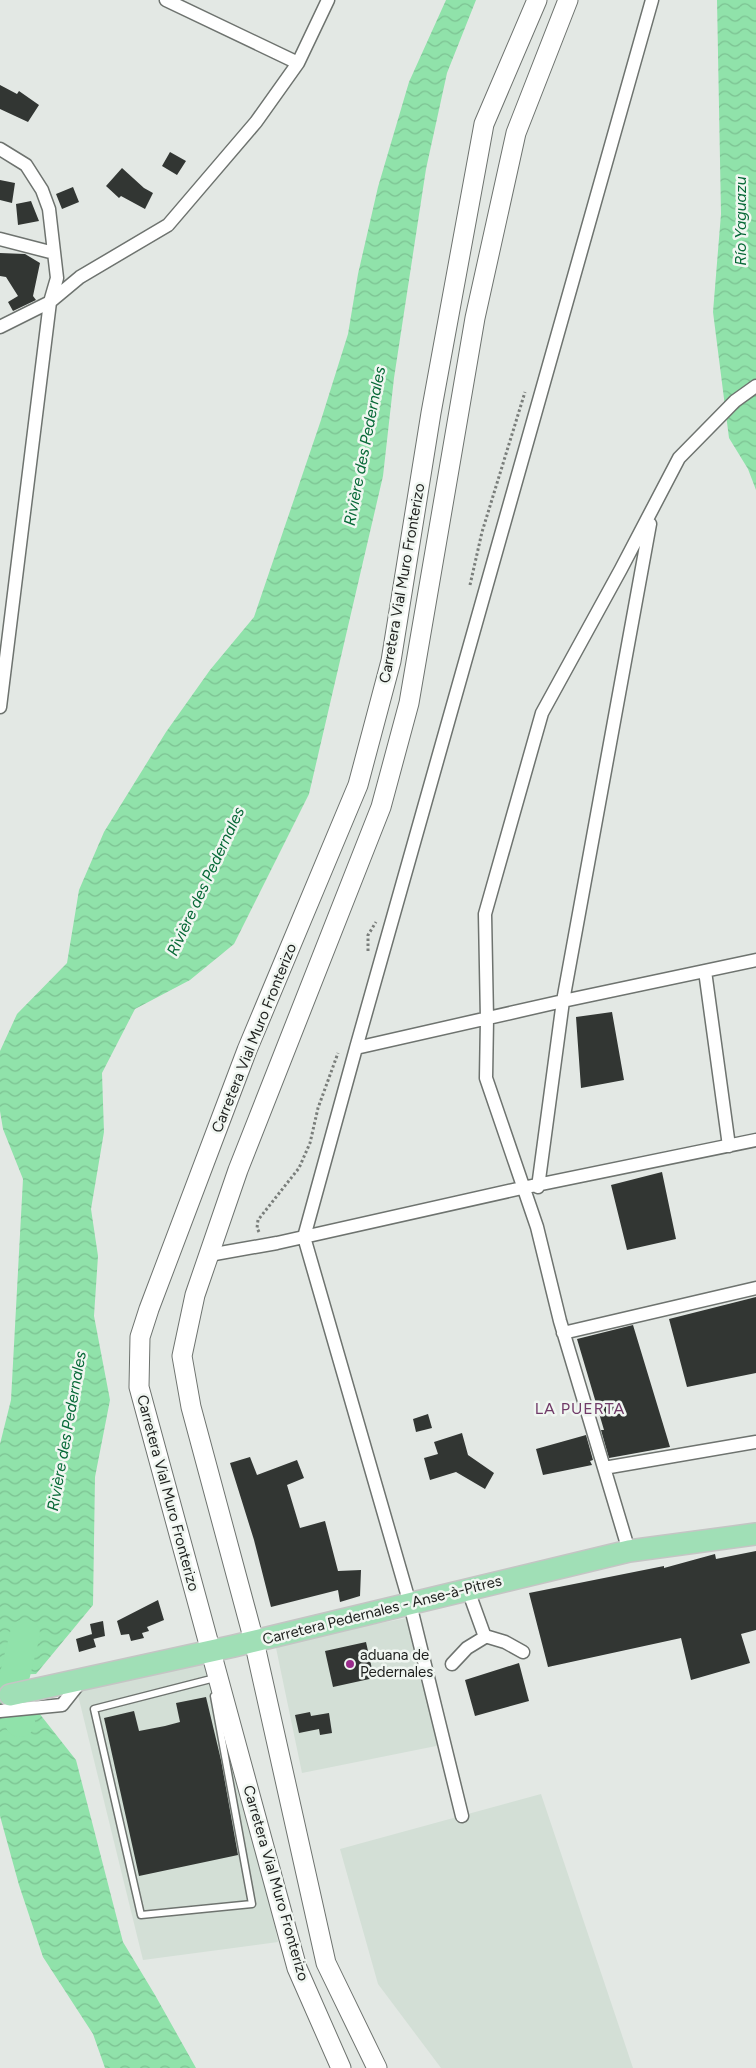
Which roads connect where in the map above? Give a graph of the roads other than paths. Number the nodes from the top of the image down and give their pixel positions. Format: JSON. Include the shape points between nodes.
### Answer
{"nodes":[{"id":1,"x":166,"y":0,"type":"edge"},
{"id":2,"x":328,"y":0,"type":"edge"},
{"id":3,"x":537,"y":0,"type":"edge"},
{"id":4,"x":568,"y":0,"type":"edge"},
{"id":5,"x":652,"y":0,"type":"edge"},
{"id":6,"x":298,"y":62,"type":"junction"},
{"id":7,"x":0,"y":150,"type":"edge"},
{"id":8,"x":0,"y":239,"type":"edge"},
{"id":9,"x":54,"y":253,"type":"junction"},
{"id":10,"x":50,"y":302,"type":"junction"},
{"id":11,"x":0,"y":327,"type":"edge"},
{"id":12,"x":756,"y":386,"type":"edge"},
{"id":13,"x":652,"y":510,"type":"junction"},
{"id":14,"x":0,"y":707,"type":"edge"},
{"id":15,"x":756,"y":960,"type":"edge"},
{"id":16,"x":705,"y":971,"type":"junction"},
{"id":17,"x":563,"y":1001,"type":"junction"},
{"id":18,"x":487,"y":1019,"type":"junction"},
{"id":19,"x":356,"y":1048,"type":"junction"},
{"id":20,"x":756,"y":1140,"type":"edge"},
{"id":21,"x":729,"y":1146,"type":"junction"},
{"id":22,"x":538,"y":1186,"type":"junction"},
{"id":23,"x":522,"y":1188,"type":"junction"},
{"id":24,"x":304,"y":1237,"type":"junction"},
{"id":25,"x":209,"y":1255,"type":"junction"},
{"id":26,"x":756,"y":1288,"type":"edge"},
{"id":27,"x":564,"y":1333,"type":"junction"},
{"id":28,"x":756,"y":1442,"type":"edge"},
{"id":29,"x":604,"y":1468,"type":"junction"},
{"id":30,"x":756,"y":1534,"type":"edge"},
{"id":31,"x":628,"y":1551,"type":"junction"},
{"id":32,"x":468,"y":1590,"type":"junction"},
{"id":33,"x":410,"y":1604,"type":"junction"},
{"id":34,"x":485,"y":1636,"type":"junction"},
{"id":35,"x":254,"y":1641,"type":"junction"},
{"id":36,"x":212,"y":1651,"type":"junction"},
{"id":37,"x":523,"y":1652,"type":"dead end"},
{"id":38,"x":452,"y":1664,"type":"dead end"},
{"id":39,"x":211,"y":1679,"type":"junction"},
{"id":40,"x":81,"y":1681,"type":"junction"},
{"id":41,"x":3,"y":1701,"type":"edge"},
{"id":42,"x":462,"y":1816,"type":"dead end"},
{"id":43,"x":341,"y":2068,"type":"edge"},
{"id":44,"x":377,"y":2068,"type":"edge"}],
"edges":[{"from":1,"to":6,"type":"street"},
{"from":2,"to":6,"type":"street"},
{"from":3,"to":36,"type":"street","name":"Carretera Vial Muro Fronterizo","via":[[484,124],[431,413],[391,661],[358,785],[247,1050],[140,1337],[140,1387]]},
{"from":4,"to":25,"type":"street","name":"Carretera Vial Muro Fronterizo","via":[[516,133],[475,318],[409,703],[381,807],[238,1170]]},
{"from":5,"to":19,"type":"street"},
{"from":6,"to":10,"type":"street","via":[[256,122],[168,225],[80,277]]},
{"from":7,"to":9,"type":"street","via":[[26,165],[42,190],[49,209]]},
{"from":8,"to":9,"type":"street"},
{"from":9,"to":10,"type":"street","via":[[57,278]]},
{"from":10,"to":11,"type":"street"},
{"from":10,"to":14,"type":"street"},
{"from":12,"to":13,"type":"street","via":[[735,400],[679,458]]},
{"from":13,"to":17,"type":"street"},
{"from":13,"to":18,"type":"street","via":[[542,713],[485,914]]},
{"from":15,"to":16,"type":"street"},
{"from":16,"to":17,"type":"street"},
{"from":16,"to":21,"type":"street"},
{"from":17,"to":18,"type":"street"},
{"from":17,"to":22,"type":"street"},
{"from":18,"to":19,"type":"street"},
{"from":18,"to":23,"type":"street","via":[[486,1078]]},
{"from":19,"to":24,"type":"street"},
{"from":20,"to":21,"type":"street"},
{"from":21,"to":22,"type":"street"},
{"from":22,"to":23,"type":"street"},
{"from":23,"to":24,"type":"street"},
{"from":23,"to":27,"type":"street","via":[[537,1227]]},
{"from":24,"to":25,"type":"street"},
{"from":24,"to":33,"type":"street"},
{"from":25,"to":35,"type":"street","name":"Carretera Vial Muro Fronterizo","via":[[195,1295],[182,1356],[191,1407]]},
{"from":26,"to":27,"type":"street"},
{"from":27,"to":29,"type":"street"},
{"from":28,"to":29,"type":"street"},
{"from":29,"to":31,"type":"street"},
{"from":30,"to":31,"type":"main road","name":"Carretera Pedernales - Anse-à-Pitres"},
{"from":31,"to":32,"type":"main road","name":"Carretera Pedernales - Anse-à-Pitres"},
{"from":32,"to":33,"type":"main road","name":"Carretera Pedernales - Anse-à-Pitres"},
{"from":32,"to":34,"type":"street"},
{"from":33,"to":35,"type":"main road","name":"Carretera Pedernales - Anse-à-Pitres"},
{"from":33,"to":42,"type":"street"},
{"from":34,"to":37,"type":"street"},
{"from":34,"to":38,"type":"street"},
{"from":35,"to":36,"type":"main road","name":"Carretera Pedernales - Anse-à-Pitres"},
{"from":35,"to":44,"type":"street","name":"Carretera Vial Muro Fronterizo","via":[[326,1963]]},
{"from":36,"to":39,"type":"lane"},
{"from":36,"to":40,"type":"main road","name":"Carretera Pedernales - Anse-à-Pitres"},
{"from":36,"to":43,"type":"street","name":"Carretera Vial Muro Fronterizo","via":[[297,1968]]},
{"from":39,"to":39,"type":"lane","via":[[252,1904],[141,1915],[94,1709]]},
{"from":40,"to":41,"type":"main road","name":"Carretera Pedernales - Anse-à-Pitres"},
{"from":40,"to":41,"type":"street","via":[[62,1705]]}]}
